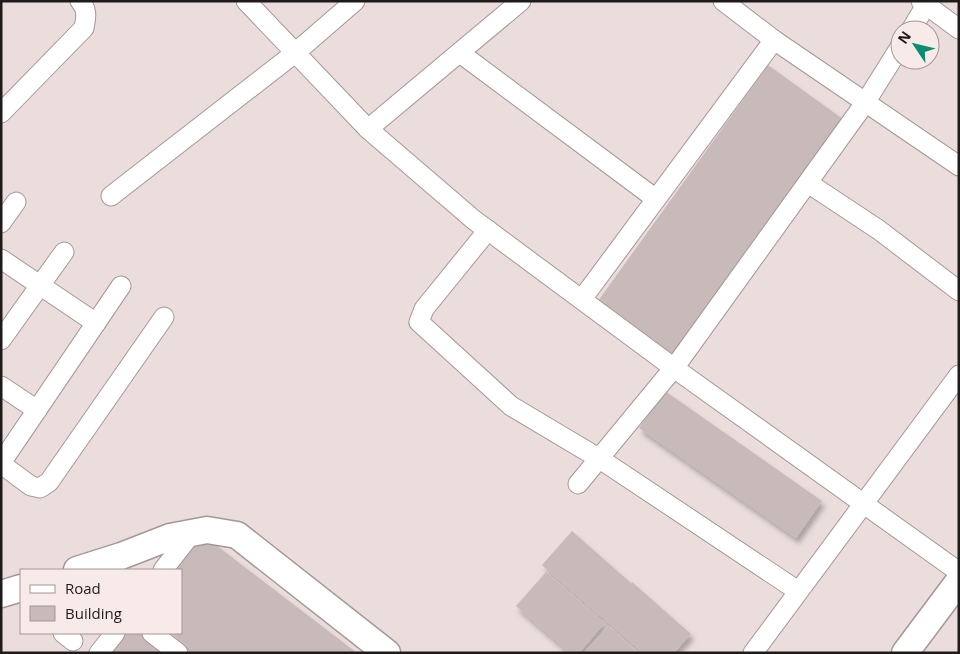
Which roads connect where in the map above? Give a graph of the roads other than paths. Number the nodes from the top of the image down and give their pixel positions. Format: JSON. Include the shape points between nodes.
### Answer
{"nodes":[{"id":1,"x":80,"y":1,"type":"edge"},
{"id":2,"x":246,"y":1,"type":"edge"},
{"id":3,"x":355,"y":1,"type":"edge"},
{"id":4,"x":521,"y":1,"type":"edge"},
{"id":5,"x":723,"y":1,"type":"edge"},
{"id":6,"x":923,"y":3,"type":"edge"},
{"id":7,"x":915,"y":20,"type":"edge"},
{"id":8,"x":959,"y":29,"type":"edge"},
{"id":9,"x":774,"y":40,"type":"junction"},
{"id":10,"x":295,"y":53,"type":"junction"},
{"id":11,"x":460,"y":53,"type":"junction"},
{"id":12,"x":890,"y":63,"type":"edge"},
{"id":13,"x":865,"y":103,"type":"junction"},
{"id":14,"x":1,"y":113,"type":"edge"},
{"id":15,"x":368,"y":130,"type":"junction"},
{"id":16,"x":959,"y":166,"type":"edge"},
{"id":17,"x":808,"y":183,"type":"junction"},
{"id":18,"x":112,"y":196,"type":"dead end"},
{"id":19,"x":656,"y":199,"type":"junction"},
{"id":20,"x":16,"y":202,"type":"dead end"},
{"id":21,"x":1,"y":223,"type":"edge"},
{"id":22,"x":488,"y":230,"type":"junction"},
{"id":23,"x":64,"y":252,"type":"dead end"},
{"id":24,"x":1,"y":259,"type":"edge"},
{"id":25,"x":40,"y":286,"type":"junction"},
{"id":26,"x":121,"y":286,"type":"dead end"},
{"id":27,"x":959,"y":291,"type":"edge"},
{"id":28,"x":582,"y":299,"type":"junction"},
{"id":29,"x":164,"y":317,"type":"dead end"},
{"id":30,"x":96,"y":323,"type":"junction"},
{"id":31,"x":1,"y":340,"type":"edge"},
{"id":32,"x":674,"y":368,"type":"junction"},
{"id":33,"x":959,"y":375,"type":"edge"},
{"id":34,"x":1,"y":386,"type":"edge"},
{"id":35,"x":37,"y":410,"type":"junction"},
{"id":36,"x":600,"y":459,"type":"junction"},
{"id":37,"x":1,"y":463,"type":"edge"},
{"id":38,"x":578,"y":484,"type":"dead end"},
{"id":39,"x":864,"y":504,"type":"junction"},
{"id":40,"x":192,"y":533,"type":"junction"},
{"id":41,"x":80,"y":569,"type":"edge"},
{"id":42,"x":164,"y":569,"type":"edge"},
{"id":43,"x":959,"y":572,"type":"edge"},
{"id":44,"x":959,"y":581,"type":"edge"},
{"id":45,"x":798,"y":591,"type":"junction"},
{"id":46,"x":959,"y":603,"type":"edge"},
{"id":47,"x":114,"y":634,"type":"edge"},
{"id":48,"x":153,"y":634,"type":"edge"},
{"id":49,"x":383,"y":652,"type":"edge"},
{"id":50,"x":99,"y":653,"type":"edge"},
{"id":51,"x":178,"y":653,"type":"edge"},
{"id":52,"x":753,"y":653,"type":"edge"},
{"id":53,"x":905,"y":653,"type":"edge"},
{"id":54,"x":922,"y":653,"type":"edge"}],
"edges":[{"from":1,"to":14,"type":"street","via":[[87,15],[84,28]]},
{"from":2,"to":10,"type":"street"},
{"from":3,"to":10,"type":"street"},
{"from":4,"to":11,"type":"street"},
{"from":5,"to":9,"type":"street"},
{"from":6,"to":7,"type":"street"},
{"from":6,"to":8,"type":"street"},
{"from":9,"to":13,"type":"street"},
{"from":9,"to":19,"type":"street"},
{"from":10,"to":15,"type":"street"},
{"from":10,"to":18,"type":"street"},
{"from":11,"to":15,"type":"street"},
{"from":11,"to":19,"type":"street"},
{"from":12,"to":13,"type":"street"},
{"from":13,"to":16,"type":"street"},
{"from":13,"to":17,"type":"street"},
{"from":15,"to":22,"type":"street"},
{"from":17,"to":27,"type":"street","via":[[879,230]]},
{"from":17,"to":32,"type":"street"},
{"from":19,"to":28,"type":"street"},
{"from":20,"to":21,"type":"street"},
{"from":22,"to":28,"type":"street"},
{"from":22,"to":36,"type":"street","via":[[424,309],[419,322],[512,406]]},
{"from":23,"to":25,"type":"street"},
{"from":24,"to":25,"type":"street"},
{"from":25,"to":30,"type":"street"},
{"from":25,"to":31,"type":"street"},
{"from":26,"to":30,"type":"street"},
{"from":28,"to":32,"type":"street"},
{"from":29,"to":37,"type":"street","via":[[49,482],[40,488],[31,486]]},
{"from":30,"to":35,"type":"street"},
{"from":32,"to":36,"type":"street"},
{"from":32,"to":39,"type":"street"},
{"from":33,"to":39,"type":"street"},
{"from":34,"to":35,"type":"street"},
{"from":35,"to":37,"type":"street"},
{"from":36,"to":38,"type":"street"},
{"from":36,"to":45,"type":"street"},
{"from":39,"to":43,"type":"street"},
{"from":39,"to":45,"type":"street"},
{"from":40,"to":41,"type":"street","via":[[170,537]]},
{"from":40,"to":42,"type":"street"},
{"from":40,"to":49,"type":"street","via":[[207,530],[237,535]]},
{"from":44,"to":53,"type":"street"},
{"from":45,"to":52,"type":"street"},
{"from":46,"to":54,"type":"street"},
{"from":47,"to":50,"type":"street"},
{"from":48,"to":51,"type":"street"}]}
